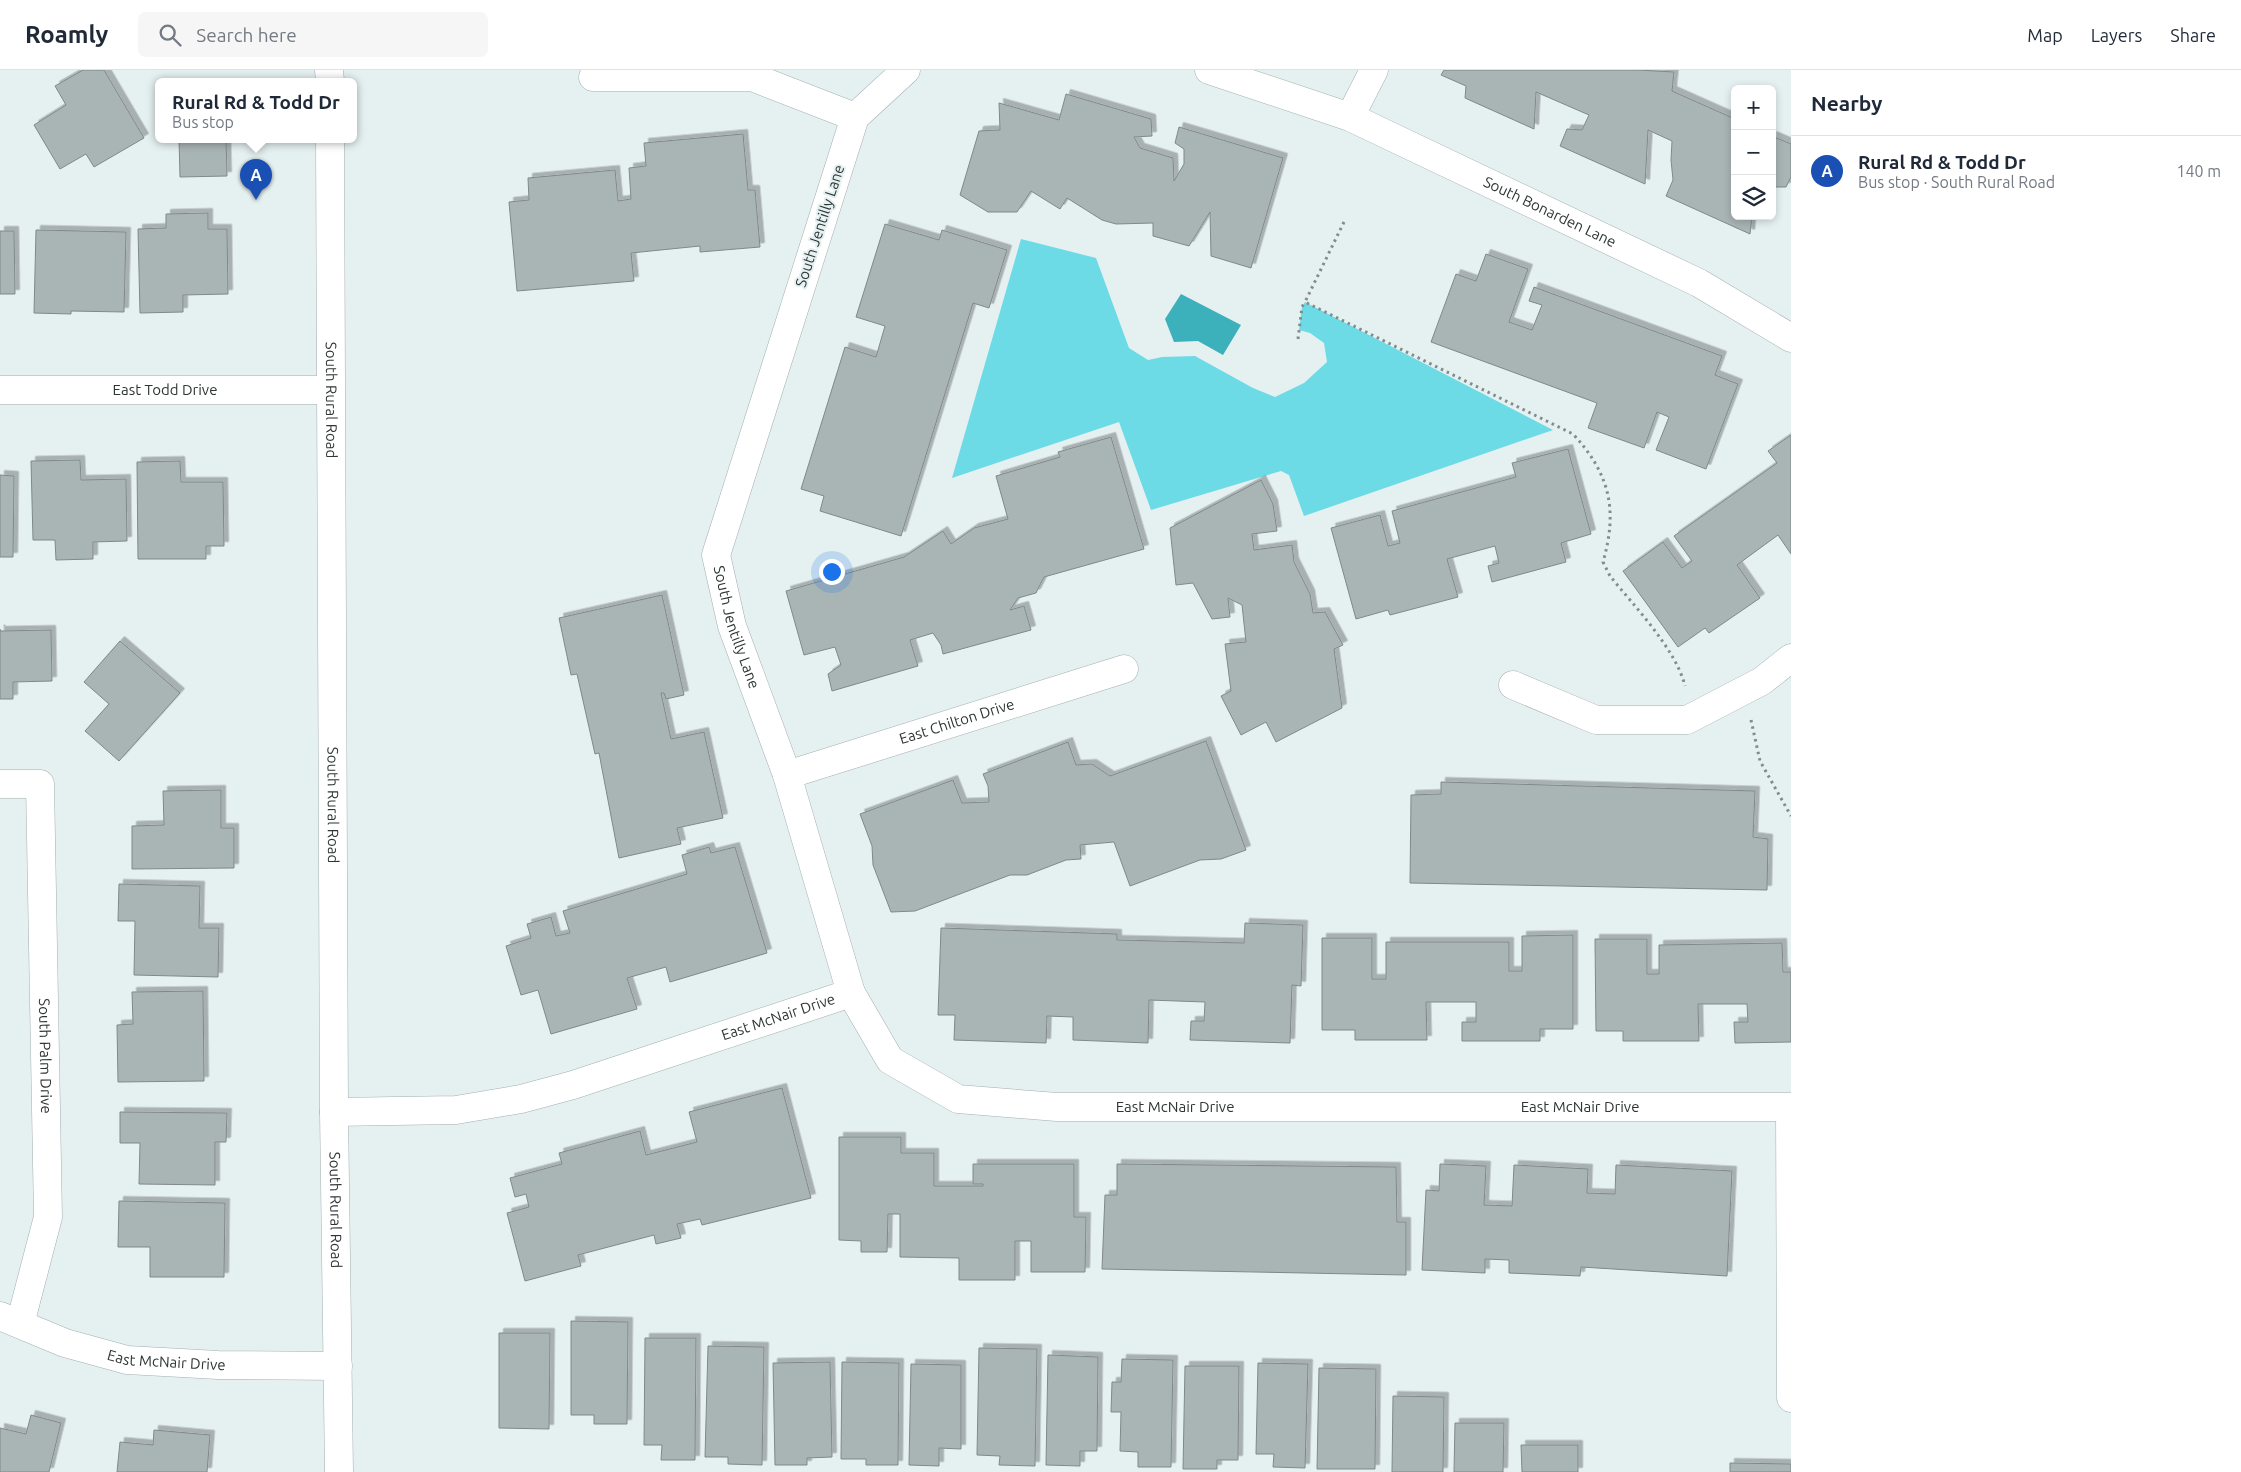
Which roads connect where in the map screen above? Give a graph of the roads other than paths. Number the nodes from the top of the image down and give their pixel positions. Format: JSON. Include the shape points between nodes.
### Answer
{"nodes":[{"id":1,"x":906,"y":70,"type":"edge"},
{"id":2,"x":1208,"y":70,"type":"edge"},
{"id":3,"x":1374,"y":70,"type":"edge"},
{"id":4,"x":593,"y":77,"type":"dead end"},
{"id":5,"x":855,"y":117,"type":"junction"},
{"id":6,"x":1350,"y":117,"type":"junction"},
{"id":7,"x":330,"y":143,"type":"edge"},
{"id":8,"x":1791,"y":338,"type":"edge"},
{"id":9,"x":0,"y":390,"type":"edge"},
{"id":10,"x":330,"y":390,"type":"junction"},
{"id":11,"x":1791,"y":658,"type":"edge"},
{"id":12,"x":1124,"y":669,"type":"dead end"},
{"id":13,"x":1512,"y":685,"type":"dead end"},
{"id":14,"x":787,"y":775,"type":"junction"},
{"id":15,"x":0,"y":784,"type":"edge"},
{"id":16,"x":851,"y":992,"type":"junction"},
{"id":17,"x":334,"y":1112,"type":"junction"},
{"id":18,"x":10,"y":1320,"type":"edge"},
{"id":19,"x":338,"y":1366,"type":"junction"},
{"id":20,"x":1791,"y":1398,"type":"edge"},
{"id":21,"x":339,"y":1472,"type":"edge"}],
"edges":[{"from":1,"to":5,"type":"street"},
{"from":2,"to":6,"type":"street"},
{"from":3,"to":6,"type":"street"},
{"from":4,"to":5,"type":"street","via":[[752,77]]},
{"from":5,"to":14,"type":"street","name":"South Jentilly Lane","via":[[716,555],[732,626]]},
{"from":6,"to":8,"type":"street","name":"South Bonarden Lane","via":[[1698,282]]},
{"from":7,"to":10,"type":"street","name":"South Rural Road"},
{"from":9,"to":10,"type":"street","name":"East Todd Drive"},
{"from":10,"to":17,"type":"street","name":"South Rural Road"},
{"from":11,"to":13,"type":"street","via":[[1762,681],[1686,720],[1596,720]]},
{"from":12,"to":14,"type":"street","name":"East Chilton Drive"},
{"from":14,"to":16,"type":"street","name":"South Jentilly Lane"},
{"from":15,"to":18,"type":"street","name":"South Palm Drive","via":[[40,784],[48,1218]]},
{"from":16,"to":17,"type":"street","name":"East McNair Drive","via":[[573,1086],[521,1099],[456,1110]]},
{"from":16,"to":20,"type":"street","name":"East McNair Drive","via":[[890,1060],[958,1099],[1057,1107],[1790,1107]]},
{"from":17,"to":19,"type":"street","name":"South Rural Road"},
{"from":18,"to":19,"type":"street","name":"East McNair Drive","via":[[65,1343],[127,1360]]},
{"from":19,"to":21,"type":"street","name":"South Rural Road"}]}
